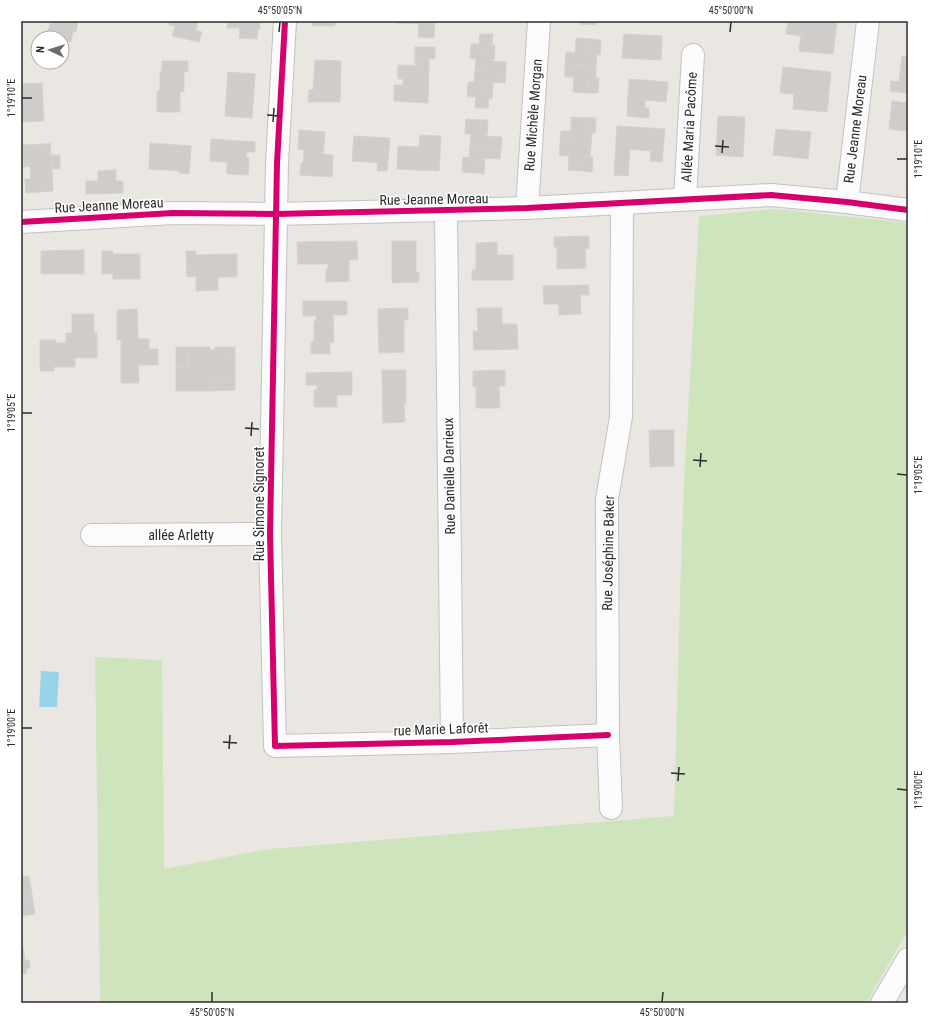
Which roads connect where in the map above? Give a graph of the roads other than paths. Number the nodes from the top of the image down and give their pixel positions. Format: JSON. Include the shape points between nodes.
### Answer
{"nodes":[{"id":1,"x":285,"y":21,"type":"edge"},
{"id":2,"x":538,"y":21,"type":"edge"},
{"id":3,"x":868,"y":21,"type":"edge"},
{"id":4,"x":693,"y":55,"type":"dead end"},
{"id":5,"x":684,"y":199,"type":"junction"},
{"id":6,"x":847,"y":202,"type":"junction"},
{"id":7,"x":622,"y":203,"type":"junction"},
{"id":8,"x":527,"y":208,"type":"junction"},
{"id":9,"x":908,"y":210,"type":"edge"},
{"id":10,"x":446,"y":211,"type":"junction"},
{"id":11,"x":276,"y":214,"type":"junction"},
{"id":12,"x":21,"y":222,"type":"edge"},
{"id":13,"x":270,"y":534,"type":"junction"},
{"id":14,"x":92,"y":535,"type":"dead end"},
{"id":15,"x":608,"y":735,"type":"junction"},
{"id":16,"x":452,"y":742,"type":"junction"},
{"id":17,"x":275,"y":746,"type":"joint"},
{"id":18,"x":611,"y":808,"type":"dead end"},
{"id":19,"x":908,"y":959,"type":"edge"},
{"id":20,"x":882,"y":1003,"type":"edge"}],
"edges":[{"from":1,"to":11,"type":"street","name":"Rue Simone Signoret"},
{"from":2,"to":8,"type":"street","name":"Rue Michèle Morgan"},
{"from":3,"to":6,"type":"street","name":"Rue Jeanne Moreau"},
{"from":4,"to":5,"type":"street","name":"Allée Maria Pacôme"},
{"from":5,"to":6,"type":"street","name":"Rue Jeanne Moreau","via":[[771,195]]},
{"from":5,"to":7,"type":"street","name":"Rue Jeanne Moreau"},
{"from":6,"to":9,"type":"street"},
{"from":7,"to":8,"type":"street","name":"Rue Jeanne Moreau"},
{"from":7,"to":15,"type":"street","name":"Rue Joséphine Baker","via":[[621,417],[607,499]]},
{"from":8,"to":10,"type":"street","name":"Rue Jeanne Moreau"},
{"from":10,"to":11,"type":"street","name":"Rue Jeanne Moreau"},
{"from":10,"to":16,"type":"street","name":"Rue Danielle Darrieux"},
{"from":11,"to":12,"type":"street","name":"Rue Jeanne Moreau","via":[[173,213]]},
{"from":11,"to":13,"type":"street","name":"Rue Simone Signoret"},
{"from":13,"to":14,"type":"street","name":"allée Arletty"},
{"from":13,"to":17,"type":"street","name":"Rue Simone Signoret"},
{"from":15,"to":16,"type":"street","name":"rue Marie Laforêt"},
{"from":15,"to":18,"type":"street","name":"Rue Joséphine Baker"},
{"from":16,"to":17,"type":"street","name":"rue Marie Laforêt"},
{"from":19,"to":20,"type":"street"}]}
